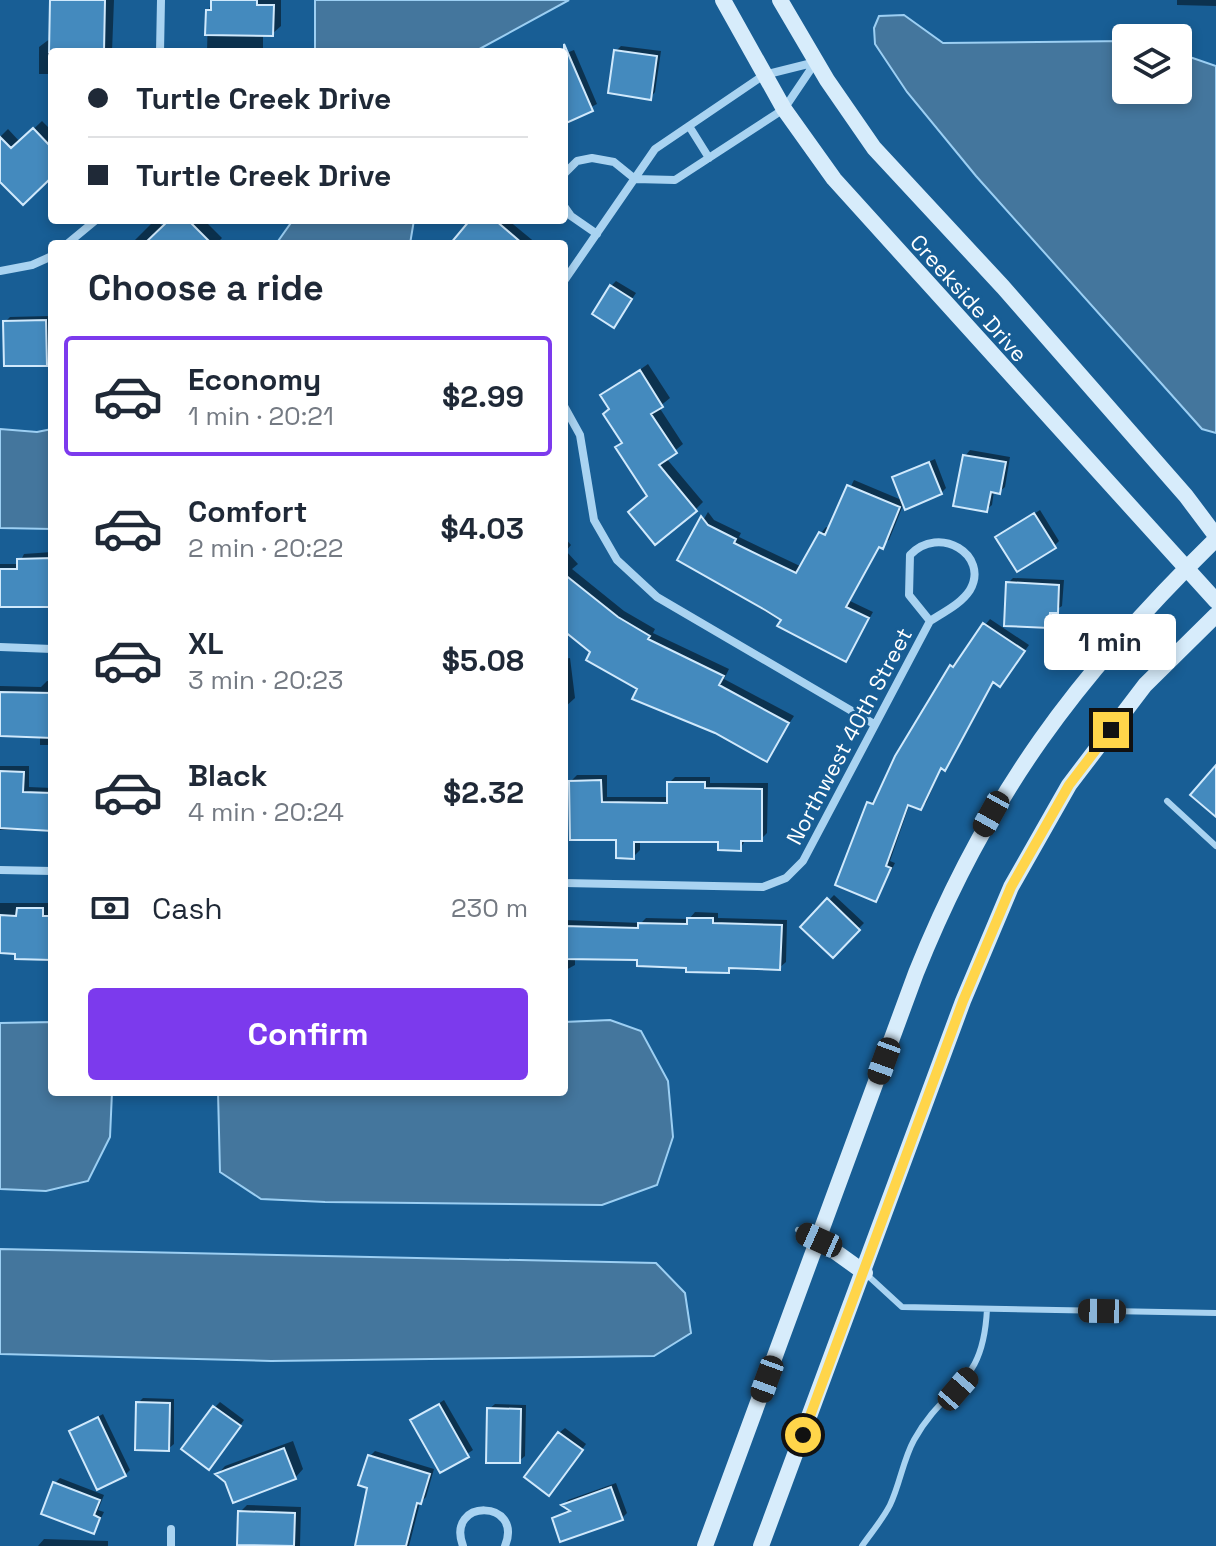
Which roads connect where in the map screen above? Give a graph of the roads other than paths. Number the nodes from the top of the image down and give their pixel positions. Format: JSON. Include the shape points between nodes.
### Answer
{"nodes":[{"id":1,"x":161,"y":0,"type":"edge"},
{"id":2,"x":723,"y":0,"type":"edge"},
{"id":3,"x":780,"y":0,"type":"edge"},
{"id":4,"x":160,"y":48,"type":"edge"},
{"id":5,"x":816,"y":62,"type":"junction"},
{"id":6,"x":764,"y":75,"type":"junction"},
{"id":7,"x":784,"y":109,"type":"junction"},
{"id":8,"x":689,"y":126,"type":"junction"},
{"id":9,"x":709,"y":158,"type":"junction"},
{"id":10,"x":568,"y":170,"type":"edge"},
{"id":11,"x":635,"y":179,"type":"junction"},
{"id":12,"x":568,"y":212,"type":"edge"},
{"id":13,"x":91,"y":224,"type":"edge"},
{"id":14,"x":597,"y":234,"type":"junction"},
{"id":15,"x":72,"y":240,"type":"edge"},
{"id":16,"x":48,"y":258,"type":"edge"},
{"id":17,"x":0,"y":271,"type":"edge"},
{"id":18,"x":568,"y":275,"type":"edge"},
{"id":19,"x":568,"y":413,"type":"edge"},
{"id":20,"x":1216,"y":537,"type":"edge"},
{"id":21,"x":1185,"y":569,"type":"junction"},
{"id":22,"x":1216,"y":601,"type":"edge"},
{"id":23,"x":1216,"y":615,"type":"edge"},
{"id":24,"x":930,"y":621,"type":"junction"},
{"id":25,"x":0,"y":647,"type":"edge"},
{"id":26,"x":48,"y":649,"type":"edge"},
{"id":27,"x":874,"y":724,"type":"junction"},
{"id":28,"x":1167,"y":801,"type":"dead end"},
{"id":29,"x":1216,"y":846,"type":"edge"},
{"id":30,"x":0,"y":870,"type":"edge"},
{"id":31,"x":48,"y":871,"type":"edge"},
{"id":32,"x":568,"y":883,"type":"edge"},
{"id":33,"x":798,"y":1230,"type":"dead end"},
{"id":34,"x":819,"y":1240,"type":"junction"},
{"id":35,"x":865,"y":1273,"type":"junction"},
{"id":36,"x":987,"y":1309,"type":"junction"},
{"id":37,"x":1216,"y":1313,"type":"edge"},
{"id":38,"x":171,"y":1529,"type":"dead end"},
{"id":39,"x":171,"y":1546,"type":"edge"},
{"id":40,"x":463,"y":1546,"type":"edge"},
{"id":41,"x":505,"y":1546,"type":"edge"},
{"id":42,"x":705,"y":1546,"type":"edge"},
{"id":43,"x":761,"y":1546,"type":"edge"},
{"id":44,"x":862,"y":1546,"type":"edge"}],
"edges":[{"from":1,"to":4,"type":"street"},
{"from":2,"to":6,"type":"street","name":"Creekside Drive"},
{"from":3,"to":5,"type":"street","name":"Creekside Drive"},
{"from":5,"to":6,"type":"street"},
{"from":5,"to":7,"type":"street"},
{"from":5,"to":20,"type":"street","name":"Creekside Drive","via":[[874,148],[1054,345]]},
{"from":6,"to":7,"type":"street","name":"Creekside Drive"},
{"from":6,"to":8,"type":"street"},
{"from":7,"to":9,"type":"street"},
{"from":7,"to":21,"type":"street","name":"Creekside Drive","via":[[834,179]]},
{"from":8,"to":9,"type":"street"},
{"from":8,"to":11,"type":"street","via":[[655,149]]},
{"from":9,"to":11,"type":"street","via":[[675,180]]},
{"from":10,"to":11,"type":"street","via":[[577,161],[592,158],[614,162]]},
{"from":11,"to":14,"type":"street"},
{"from":12,"to":14,"type":"street"},
{"from":13,"to":15,"type":"street"},
{"from":14,"to":18,"type":"street"},
{"from":16,"to":17,"type":"street"},
{"from":19,"to":27,"type":"street","via":[[580,435],[594,520],[617,560],[657,597]]},
{"from":20,"to":21,"type":"street"},
{"from":21,"to":22,"type":"street","name":"Creekside Drive"},
{"from":21,"to":34,"type":"street","via":[[1111,645],[1028,753],[983,829],[926,947]]},
{"from":23,"to":35,"type":"street","via":[[1145,685],[1069,785],[1011,887],[963,1001]]},
{"from":24,"to":24,"type":"street","name":"Northwest 40th Street","via":[[909,595],[907,567],[919,545],[948,542],[961,548],[972,565],[973,581],[957,604]]},
{"from":24,"to":27,"type":"street","name":"Northwest 40th Street"},
{"from":25,"to":26,"type":"street"},
{"from":27,"to":32,"type":"street","name":"Northwest 40th Street","via":[[803,861],[786,878],[763,887]]},
{"from":28,"to":29,"type":"lane"},
{"from":30,"to":31,"type":"street"},
{"from":33,"to":34,"type":"lane"},
{"from":34,"to":35,"type":"street"},
{"from":34,"to":42,"type":"street"},
{"from":35,"to":36,"type":"lane","via":[[902,1307]]},
{"from":35,"to":43,"type":"street"},
{"from":36,"to":37,"type":"lane"},
{"from":36,"to":44,"type":"lane","via":[[985,1339],[972,1373],[925,1422],[890,1504]]},
{"from":38,"to":39,"type":"street"},
{"from":40,"to":41,"type":"street","via":[[463,1522],[483,1510],[505,1521]]}]}
